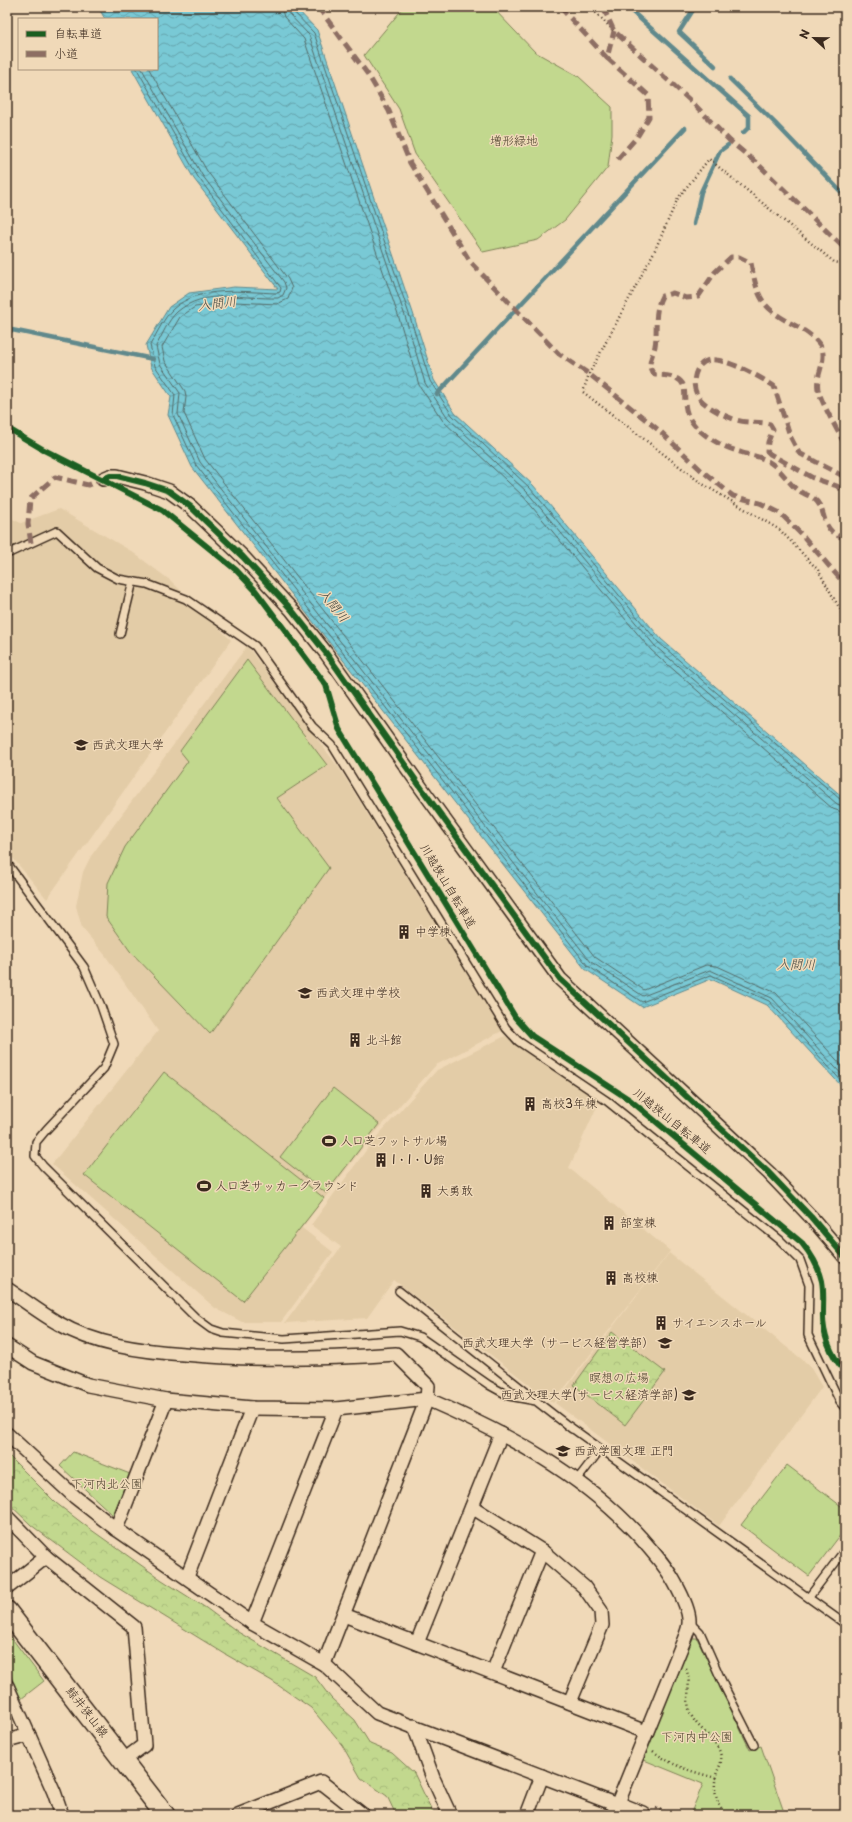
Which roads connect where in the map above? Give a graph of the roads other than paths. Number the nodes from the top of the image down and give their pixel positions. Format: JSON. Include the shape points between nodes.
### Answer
{"nodes":[{"id":1,"x":103,"y":479,"type":"dead end"},
{"id":2,"x":7,"y":554,"type":"edge"},
{"id":3,"x":133,"y":581,"type":"junction"},
{"id":4,"x":120,"y":634,"type":"dead end"},
{"id":5,"x":7,"y":862,"type":"edge"},
{"id":6,"x":845,"y":1257,"type":"edge"},
{"id":7,"x":7,"y":1289,"type":"edge"},
{"id":8,"x":399,"y":1290,"type":"dead end"},
{"id":9,"x":7,"y":1346,"type":"edge"},
{"id":10,"x":427,"y":1399,"type":"junction"},
{"id":11,"x":166,"y":1400,"type":"junction"},
{"id":12,"x":252,"y":1408,"type":"junction"},
{"id":13,"x":845,"y":1408,"type":"edge"},
{"id":14,"x":336,"y":1409,"type":"junction"},
{"id":15,"x":572,"y":1429,"type":"junction"},
{"id":16,"x":7,"y":1434,"type":"edge"},
{"id":17,"x":501,"y":1434,"type":"junction"},
{"id":18,"x":600,"y":1450,"type":"junction"},
{"id":19,"x":577,"y":1480,"type":"junction"},
{"id":20,"x":472,"y":1506,"type":"junction"},
{"id":21,"x":7,"y":1518,"type":"edge"},
{"id":22,"x":116,"y":1529,"type":"junction"},
{"id":23,"x":542,"y":1550,"type":"junction"},
{"id":24,"x":845,"y":1550,"type":"edge"},
{"id":25,"x":46,"y":1557,"type":"junction"},
{"id":26,"x":187,"y":1577,"type":"junction"},
{"id":27,"x":7,"y":1588,"type":"edge"},
{"id":28,"x":809,"y":1597,"type":"junction"},
{"id":29,"x":7,"y":1611,"type":"edge"},
{"id":30,"x":344,"y":1615,"type":"junction"},
{"id":31,"x":690,"y":1622,"type":"junction"},
{"id":32,"x":252,"y":1623,"type":"junction"},
{"id":33,"x":845,"y":1624,"type":"edge"},
{"id":34,"x":418,"y":1643,"type":"junction"},
{"id":35,"x":324,"y":1664,"type":"junction"},
{"id":36,"x":493,"y":1672,"type":"junction"},
{"id":37,"x":7,"y":1686,"type":"edge"},
{"id":38,"x":570,"y":1702,"type":"junction"},
{"id":39,"x":414,"y":1726,"type":"junction"},
{"id":40,"x":28,"y":1735,"type":"junction"},
{"id":41,"x":644,"y":1737,"type":"junction"},
{"id":42,"x":7,"y":1741,"type":"edge"},
{"id":43,"x":754,"y":1745,"type":"dead end"},
{"id":44,"x":124,"y":1760,"type":"junction"},
{"id":45,"x":542,"y":1776,"type":"junction"},
{"id":46,"x":615,"y":1810,"type":"edge"},
{"id":47,"x":62,"y":1815,"type":"edge"},
{"id":48,"x":165,"y":1815,"type":"edge"},
{"id":49,"x":238,"y":1815,"type":"edge"},
{"id":50,"x":363,"y":1815,"type":"edge"},
{"id":51,"x":450,"y":1815,"type":"edge"},
{"id":52,"x":527,"y":1815,"type":"edge"},
{"id":53,"x":642,"y":1815,"type":"edge"}],
"edges":[{"from":1,"to":6,"type":"street","via":[[117,476],[169,491],[191,507],[243,557],[291,609],[326,653],[560,980],[769,1173]]},
{"from":2,"to":3,"type":"lane","via":[[56,531],[97,568],[118,578]]},
{"from":3,"to":4,"type":"lane"},
{"from":3,"to":13,"type":"lane","via":[[186,599],[255,646],[312,726],[332,745],[493,1008],[518,1041],[607,1101],[780,1240],[800,1260],[809,1284],[808,1335]]},
{"from":5,"to":15,"type":"lane","via":[[84,967],[114,1044],[104,1068],[36,1142],[35,1156],[43,1166],[196,1318],[211,1329],[223,1333],[284,1339],[400,1332],[420,1337],[489,1386],[509,1396],[536,1401]]},
{"from":7,"to":10,"type":"street","via":[[58,1323],[120,1346],[232,1359],[320,1359],[396,1354],[428,1386]]},
{"from":8,"to":15,"type":"lane"},
{"from":9,"to":11,"type":"street","via":[[33,1363],[88,1385]]},
{"from":10,"to":14,"type":"street"},
{"from":10,"to":17,"type":"street"},
{"from":10,"to":30,"type":"street"},
{"from":11,"to":12,"type":"street"},
{"from":11,"to":22,"type":"street"},
{"from":12,"to":14,"type":"street"},
{"from":12,"to":26,"type":"street"},
{"from":14,"to":32,"type":"street"},
{"from":15,"to":18,"type":"lane"},
{"from":16,"to":22,"type":"street","via":[[75,1497]]},
{"from":17,"to":19,"type":"street","via":[[537,1453]]},
{"from":17,"to":20,"type":"street"},
{"from":18,"to":19,"type":"lane"},
{"from":18,"to":28,"type":"lane"},
{"from":19,"to":31,"type":"street","via":[[610,1506],[666,1567],[682,1596]]},
{"from":20,"to":23,"type":"street"},
{"from":20,"to":34,"type":"street"},
{"from":21,"to":25,"type":"street"},
{"from":22,"to":26,"type":"street"},
{"from":23,"to":36,"type":"street"},
{"from":23,"to":38,"type":"street","via":[[584,1587],[601,1611],[602,1625]]},
{"from":24,"to":28,"type":"lane"},
{"from":25,"to":27,"type":"street"},
{"from":25,"to":44,"type":"street","via":[[134,1627],[144,1745]]},
{"from":26,"to":32,"type":"street"},
{"from":28,"to":33,"type":"lane"},
{"from":29,"to":44,"type":"main road","name":"鯨井狭山線"},
{"from":30,"to":34,"type":"street"},
{"from":30,"to":35,"type":"street"},
{"from":31,"to":41,"type":"street"},
{"from":31,"to":43,"type":"lane","via":[[700,1632]]},
{"from":32,"to":35,"type":"street"},
{"from":34,"to":36,"type":"street"},
{"from":35,"to":39,"type":"street","via":[[377,1713]]},
{"from":36,"to":38,"type":"street"},
{"from":37,"to":40,"type":"street"},
{"from":38,"to":41,"type":"street"},
{"from":39,"to":45,"type":"street"},
{"from":39,"to":51,"type":"street","via":[[432,1778]]},
{"from":40,"to":42,"type":"street"},
{"from":40,"to":47,"type":"street"},
{"from":41,"to":46,"type":"street"},
{"from":44,"to":48,"type":"main road","name":"鯨井狭山線"},
{"from":45,"to":46,"type":"street"},
{"from":45,"to":52,"type":"street"},
{"from":46,"to":53,"type":"street"},
{"from":49,"to":50,"type":"street","via":[[321,1782]]}]}
